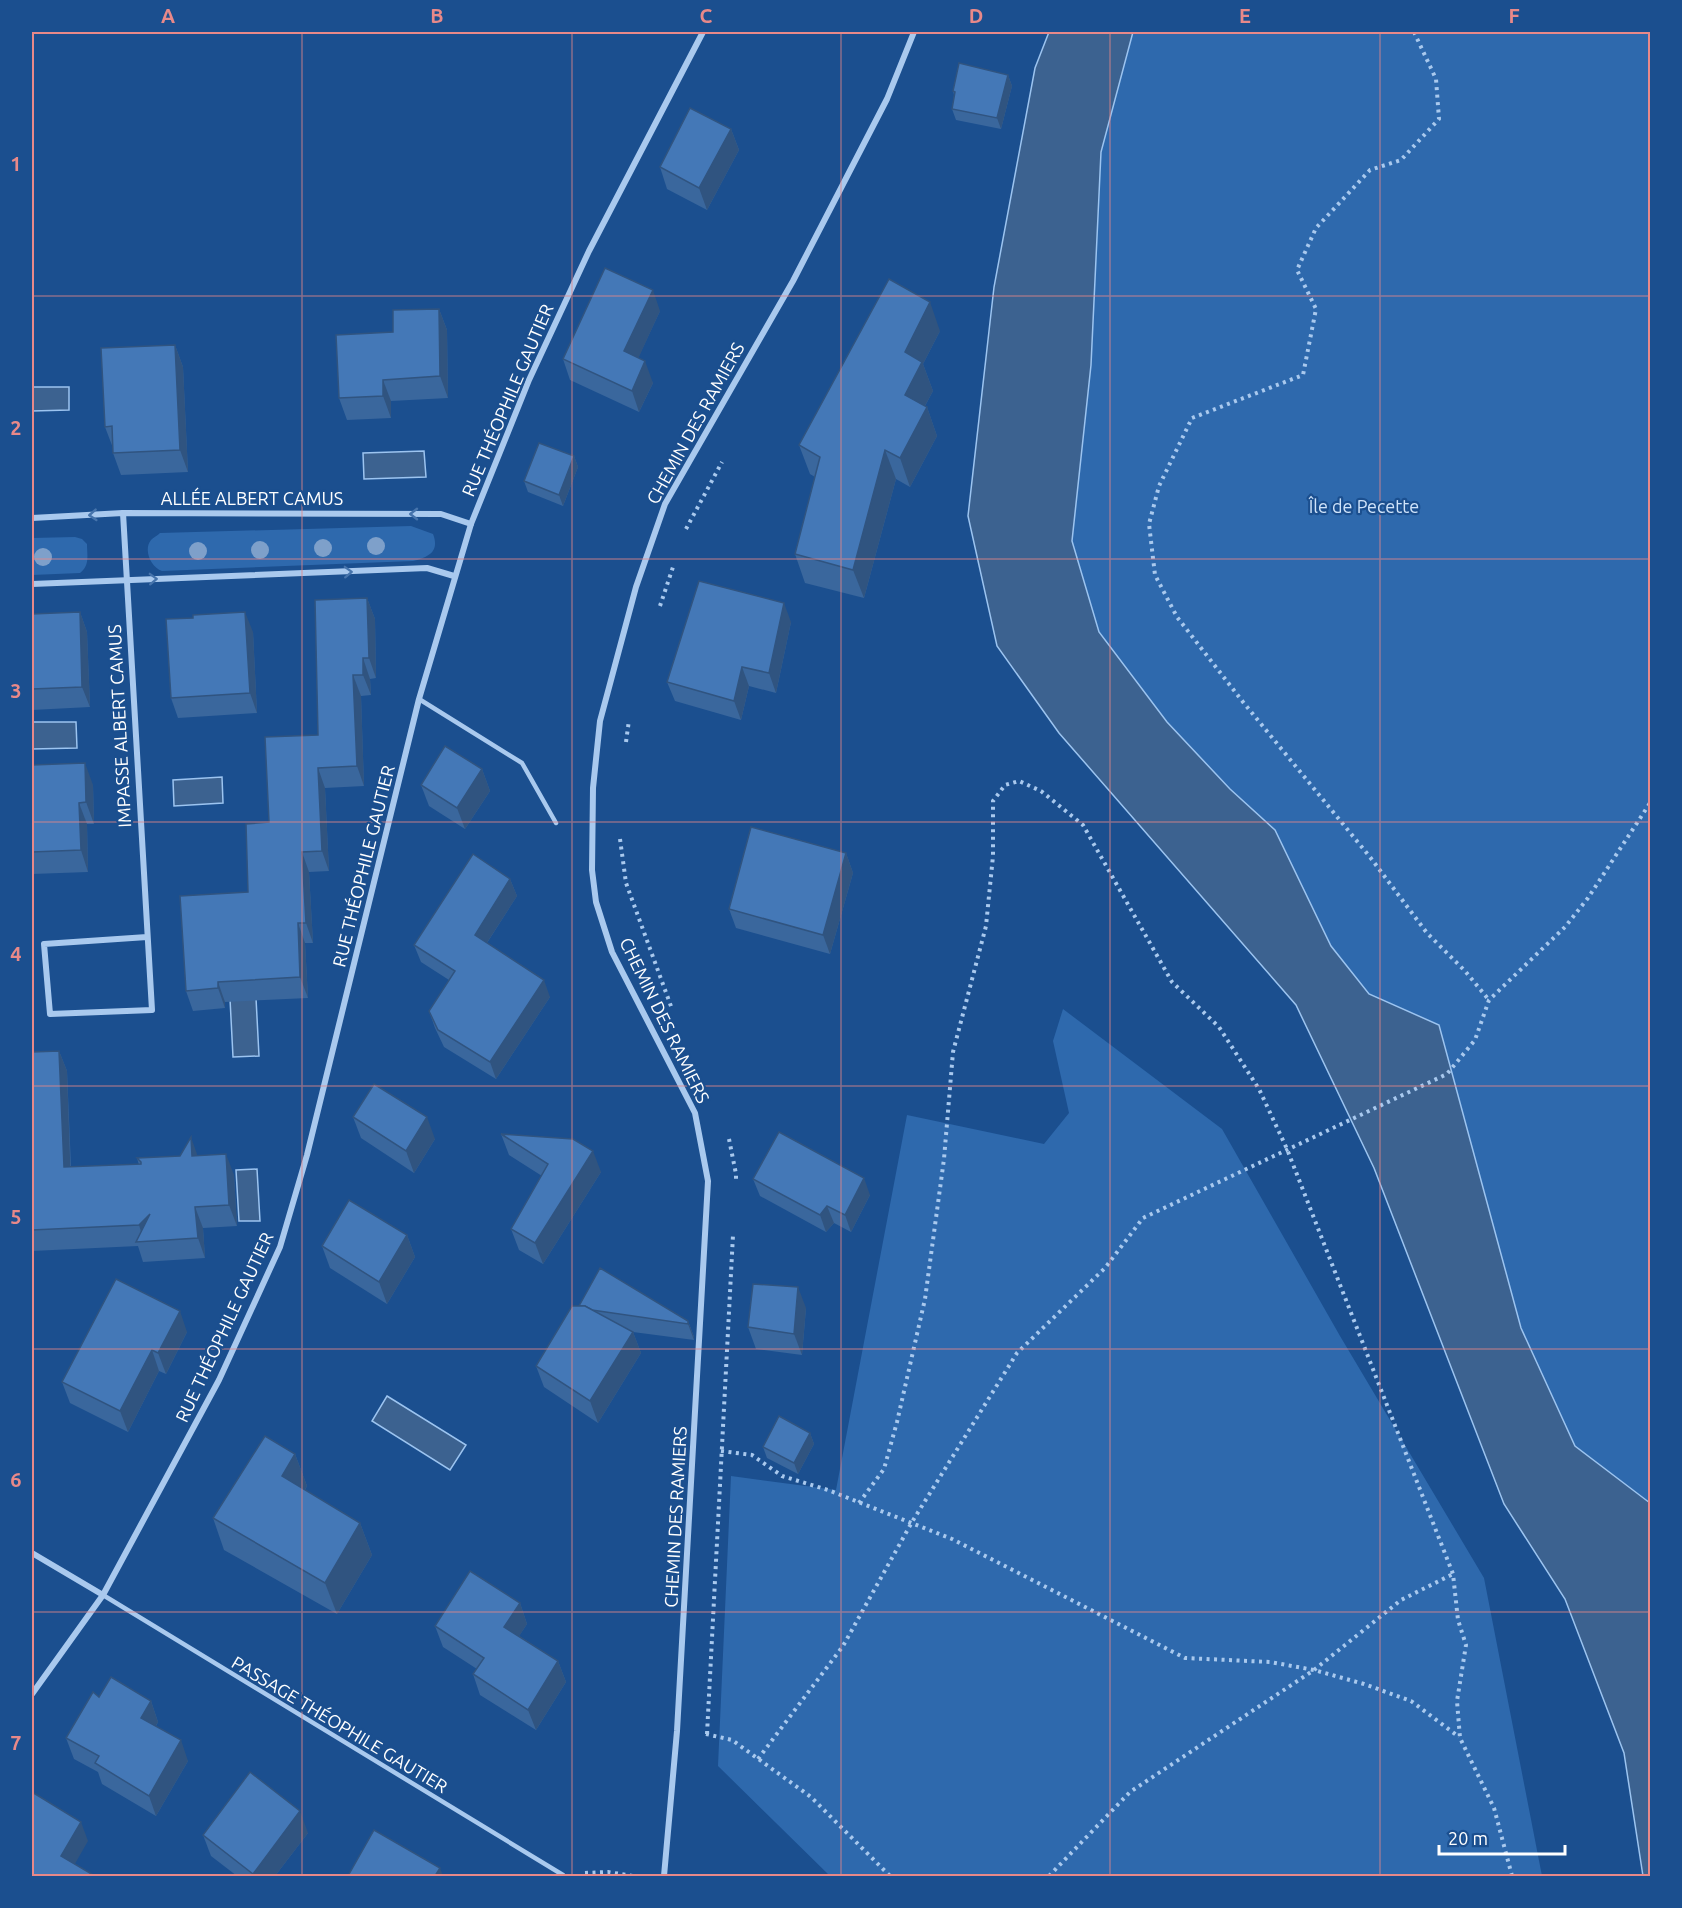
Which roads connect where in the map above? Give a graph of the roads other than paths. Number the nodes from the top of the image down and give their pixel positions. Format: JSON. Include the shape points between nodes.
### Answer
{"nodes":[{"id":1,"x":703,"y":32,"type":"edge"},
{"id":2,"x":914,"y":32,"type":"edge"},
{"id":3,"x":123,"y":513,"type":"junction"},
{"id":4,"x":32,"y":519,"type":"edge"},
{"id":5,"x":471,"y":524,"type":"junction"},
{"id":6,"x":454,"y":576,"type":"junction"},
{"id":7,"x":126,"y":580,"type":"junction"},
{"id":8,"x":32,"y":584,"type":"edge"},
{"id":9,"x":419,"y":699,"type":"junction"},
{"id":10,"x":556,"y":823,"type":"dead end"},
{"id":11,"x":147,"y":937,"type":"junction"},
{"id":12,"x":32,"y":1553,"type":"edge"},
{"id":13,"x":103,"y":1595,"type":"junction"},
{"id":14,"x":32,"y":1694,"type":"edge"},
{"id":15,"x":563,"y":1875,"type":"road end"},
{"id":16,"x":664,"y":1876,"type":"edge"}],
"edges":[{"from":1,"to":5,"type":"street","name":"RUE THÉOPHILE GAUTIER","via":[[589,251],[529,380]]},
{"from":2,"to":16,"type":"street","name":"CHEMIN DES RAMIERS","via":[[887,99],[793,281],[665,504],[636,587],[600,721],[593,788],[592,870],[596,902],[612,952],[695,1113],[708,1181],[677,1731]]},
{"from":3,"to":4,"type":"street","name":"ALLÉE ALBERT CAMUS","one_way":true},
{"from":5,"to":3,"type":"street","name":"ALLÉE ALBERT CAMUS","one_way":true,"via":[[441,514]]},
{"from":3,"to":7,"type":"street","name":"IMPASSE ALBERT CAMUS"},
{"from":5,"to":6,"type":"street","name":"RUE THÉOPHILE GAUTIER"},
{"from":7,"to":6,"type":"street","one_way":true,"via":[[427,568]]},
{"from":6,"to":9,"type":"street","name":"RUE THÉOPHILE GAUTIER"},
{"from":7,"to":8,"type":"street"},
{"from":7,"to":11,"type":"street","name":"IMPASSE ALBERT CAMUS"},
{"from":9,"to":10,"type":"lane","via":[[522,763]]},
{"from":9,"to":13,"type":"street","name":"RUE THÉOPHILE GAUTIER","via":[[280,1247],[219,1380]]},
{"from":11,"to":11,"type":"street","name":"IMPASSE ALBERT CAMUS","via":[[44,944],[50,1014],[152,1010]]},
{"from":12,"to":13,"type":"street"},
{"from":13,"to":14,"type":"street","name":"RUE THÉOPHILE GAUTIER"},
{"from":13,"to":15,"type":"lane","name":"PASSAGE THÉOPHILE GAUTIER"}]}
